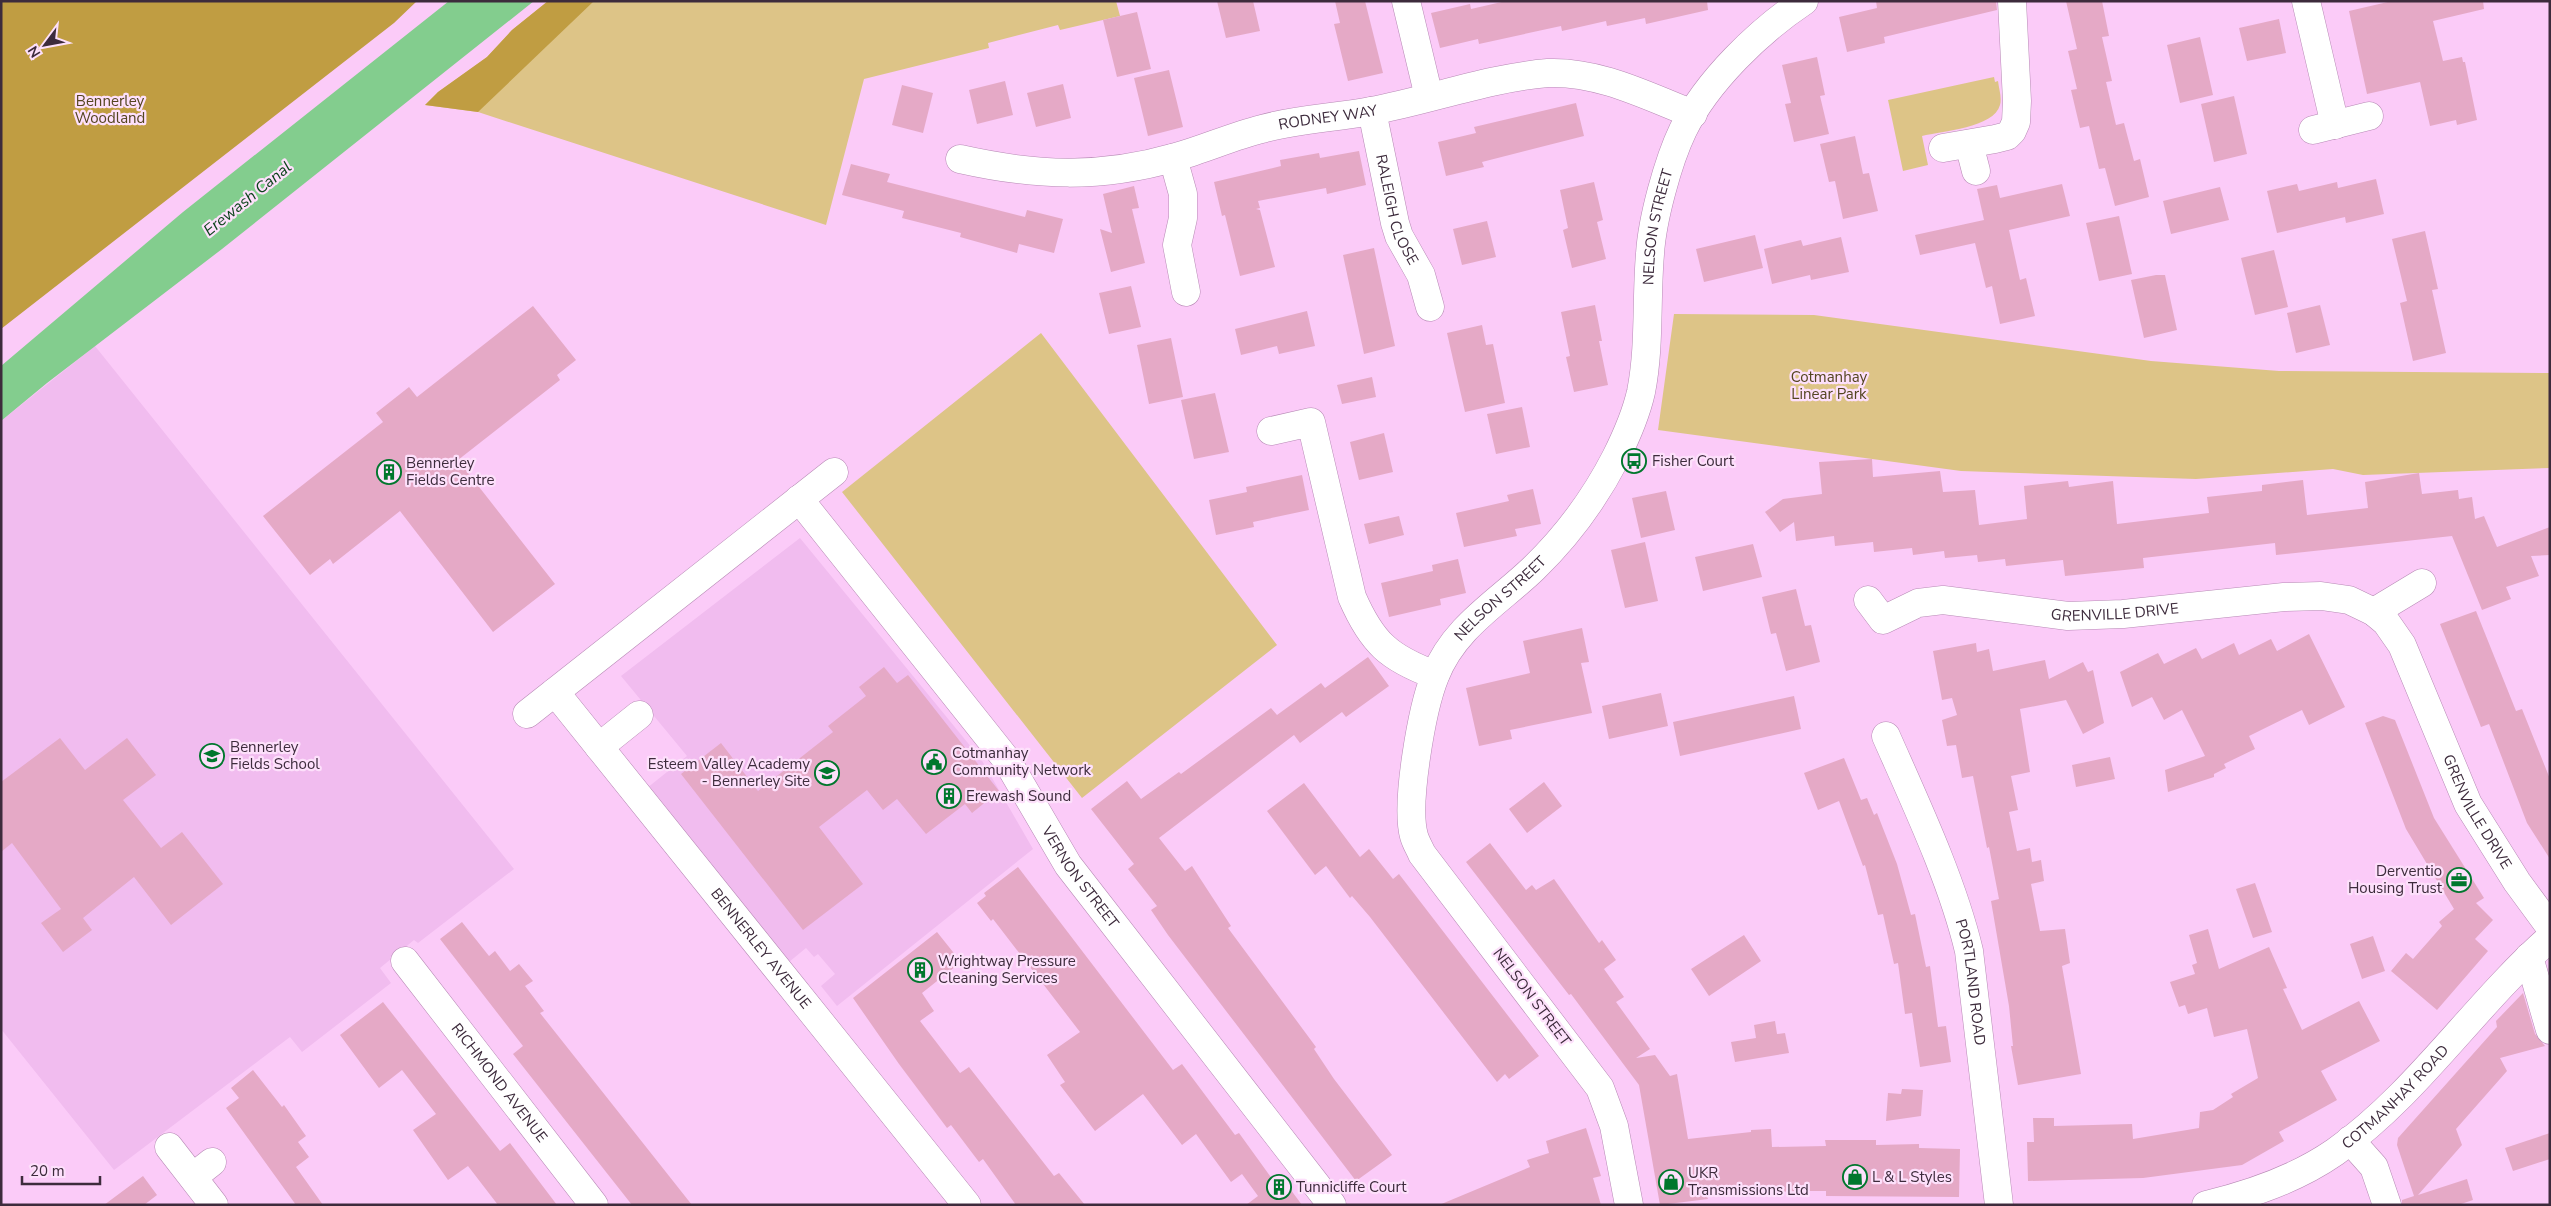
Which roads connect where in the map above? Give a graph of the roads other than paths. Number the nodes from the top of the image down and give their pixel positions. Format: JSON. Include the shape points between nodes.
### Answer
{"nodes":[{"id":1,"x":1406,"y":1,"type":"edge"},
{"id":2,"x":1804,"y":1,"type":"edge"},
{"id":3,"x":2012,"y":1,"type":"edge"},
{"id":4,"x":2306,"y":1,"type":"edge"},
{"id":5,"x":1429,"y":97,"type":"junction"},
{"id":6,"x":1372,"y":111,"type":"junction"},
{"id":7,"x":1693,"y":114,"type":"junction"},
{"id":8,"x":2369,"y":116,"type":"dead end"},
{"id":9,"x":1173,"y":158,"type":"junction"},
{"id":10,"x":960,"y":159,"type":"dead end"},
{"id":11,"x":1976,"y":171,"type":"dead end"},
{"id":12,"x":1187,"y":295,"type":"dead end"},
{"id":13,"x":1430,"y":307,"type":"dead end"},
{"id":14,"x":1271,"y":431,"type":"dead end"},
{"id":15,"x":834,"y":472,"type":"dead end"},
{"id":16,"x":799,"y":499,"type":"junction"},
{"id":17,"x":2422,"y":583,"type":"dead end"},
{"id":18,"x":1868,"y":600,"type":"dead end"},
{"id":19,"x":2374,"y":612,"type":"junction"},
{"id":20,"x":1435,"y":675,"type":"junction"},
{"id":21,"x":555,"y":692,"type":"junction"},
{"id":22,"x":527,"y":714,"type":"dead end"},
{"id":23,"x":639,"y":715,"type":"dead end"},
{"id":24,"x":1886,"y":736,"type":"dead end"},
{"id":25,"x":599,"y":747,"type":"junction"},
{"id":26,"x":2550,"y":927,"type":"edge"},
{"id":27,"x":2550,"y":938,"type":"edge"},
{"id":28,"x":2529,"y":957,"type":"junction"},
{"id":29,"x":405,"y":961,"type":"dead end"},
{"id":30,"x":2550,"y":1030,"type":"edge"},
{"id":31,"x":2350,"y":1140,"type":"junction"},
{"id":32,"x":169,"y":1147,"type":"dead end"},
{"id":33,"x":214,"y":1205,"type":"edge"},
{"id":34,"x":594,"y":1205,"type":"edge"},
{"id":35,"x":967,"y":1205,"type":"edge"},
{"id":36,"x":1332,"y":1205,"type":"edge"},
{"id":37,"x":1629,"y":1205,"type":"edge"},
{"id":38,"x":1999,"y":1205,"type":"edge"},
{"id":39,"x":2206,"y":1205,"type":"edge"},
{"id":40,"x":2387,"y":1205,"type":"edge"}],
"edges":[{"from":1,"to":5,"type":"street"},
{"from":2,"to":7,"type":"street","name":"NELSON STREET","via":[[1760,35],[1720,78]]},
{"from":3,"to":11,"type":"street","via":[[2016,122],[2006,136],[1956,146]]},
{"from":4,"to":8,"type":"street","via":[[2324,127]]},
{"from":5,"to":6,"type":"street","name":"RODNEY WAY"},
{"from":5,"to":7,"type":"street","name":"RODNEY WAY","via":[[1534,74],[1568,72],[1604,80]]},
{"from":6,"to":9,"type":"street","name":"RODNEY WAY","via":[[1265,128]]},
{"from":6,"to":13,"type":"street","name":"RALEIGH CLOSE","via":[[1395,223],[1421,276]]},
{"from":7,"to":20,"type":"street","name":"NELSON STREET","via":[[1677,144],[1652,230],[1641,392],[1622,443],[1590,502],[1558,544],[1469,624]]},
{"from":9,"to":10,"type":"street","name":"RODNEY WAY","via":[[1141,166],[1071,174],[1011,170]]},
{"from":9,"to":12,"type":"street","via":[[1183,194],[1178,245]]},
{"from":14,"to":20,"type":"street","via":[[1311,422],[1352,597],[1361,618],[1382,648]]},
{"from":15,"to":16,"type":"street"},
{"from":16,"to":21,"type":"street"},
{"from":16,"to":36,"type":"street","name":"VERNON STREET","via":[[1006,759],[1068,865]]},
{"from":17,"to":19,"type":"street"},
{"from":18,"to":19,"type":"street","name":"GRENVILLE DRIVE","via":[[1883,620],[1918,603],[1943,600],[2068,616],[2321,596],[2349,600]]},
{"from":19,"to":26,"type":"street","name":"GRENVILLE DRIVE","via":[[2386,622],[2405,651],[2449,762],[2478,822]]},
{"from":20,"to":37,"type":"street","name":"NELSON STREET","via":[[1426,704],[1416,765],[1414,837],[1422,854],[1600,1088],[1614,1126]]},
{"from":21,"to":22,"type":"street"},
{"from":21,"to":25,"type":"street","name":"BENNERLEY AVENUE"},
{"from":23,"to":25,"type":"street"},
{"from":24,"to":38,"type":"street","name":"PORTLAND ROAD","via":[[1910,768],[1969,951]]},
{"from":25,"to":35,"type":"street","name":"BENNERLEY AVENUE"},
{"from":27,"to":28,"type":"street","name":"COTMANHAY ROAD"},
{"from":28,"to":30,"type":"street"},
{"from":28,"to":31,"type":"street","name":"COTMANHAY ROAD","via":[[2504,980],[2428,1066]]},
{"from":29,"to":34,"type":"street","name":"RICHMOND AVENUE"},
{"from":31,"to":39,"type":"street","name":"COTMANHAY ROAD","via":[[2286,1180],[2240,1197]]},
{"from":31,"to":40,"type":"street","via":[[2374,1167]]},
{"from":32,"to":33,"type":"street","via":[[202,1170]]}]}
